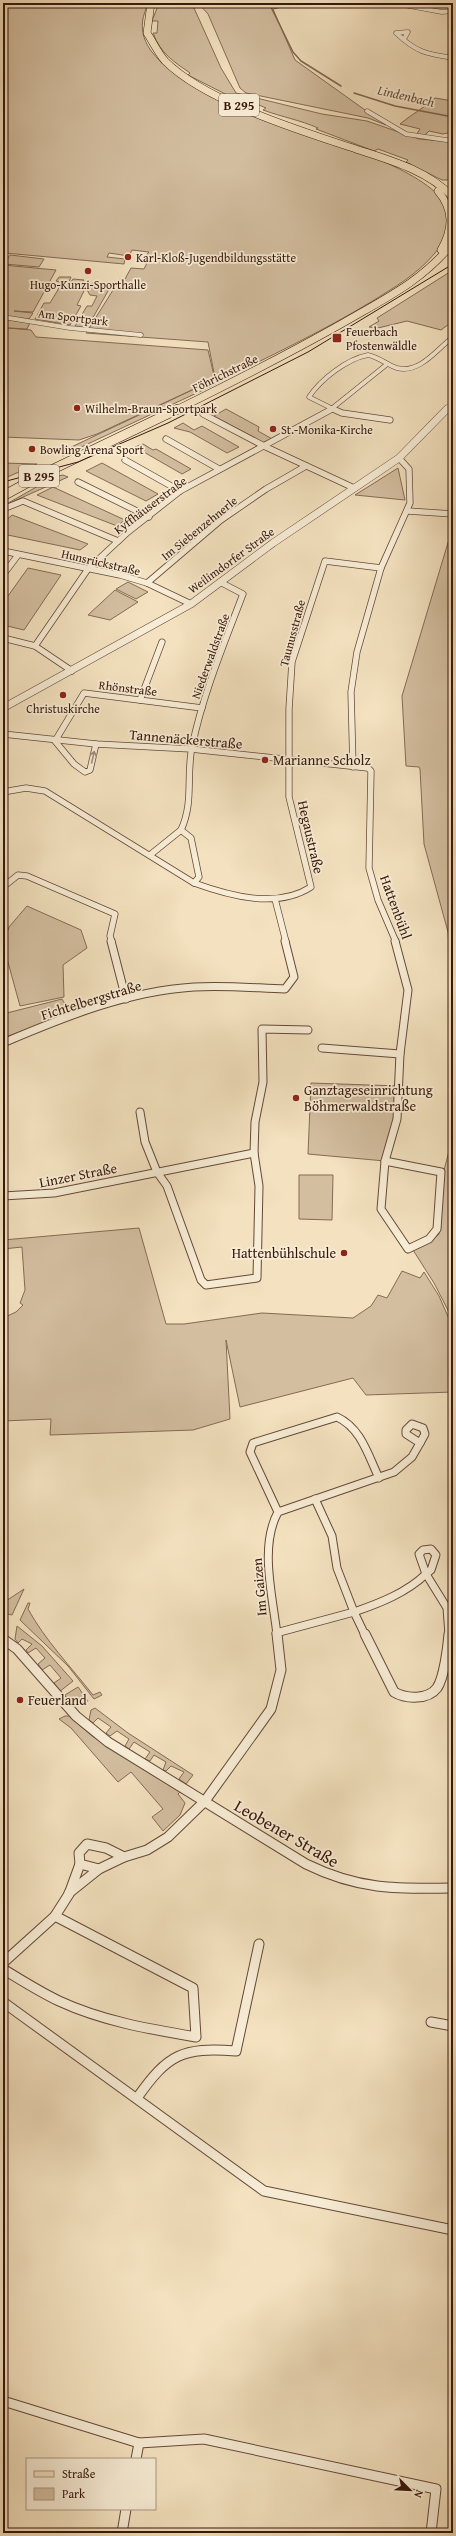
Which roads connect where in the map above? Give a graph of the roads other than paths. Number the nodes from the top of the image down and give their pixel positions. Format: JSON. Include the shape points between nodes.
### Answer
{"nodes":[{"id":1,"x":151,"y":3,"type":"edge"},
{"id":2,"x":393,"y":3,"type":"edge"},
{"id":3,"x":453,"y":11,"type":"edge"},
{"id":4,"x":404,"y":39,"type":"dead end"},
{"id":5,"x":453,"y":58,"type":"edge"},
{"id":6,"x":367,"y":111,"type":"dead end"},
{"id":7,"x":453,"y":141,"type":"edge"},
{"id":8,"x":381,"y":158,"type":"junction"},
{"id":9,"x":453,"y":197,"type":"edge"},
{"id":10,"x":453,"y":243,"type":"edge"},
{"id":11,"x":393,"y":293,"type":"junction"},
{"id":12,"x":3,"y":317,"type":"edge"},
{"id":13,"x":141,"y":335,"type":"dead end"},
{"id":14,"x":453,"y":337,"type":"edge"},
{"id":15,"x":386,"y":365,"type":"junction"},
{"id":16,"x":453,"y":403,"type":"edge"},
{"id":17,"x":332,"y":409,"type":"junction"},
{"id":18,"x":203,"y":414,"type":"dead end"},
{"id":19,"x":390,"y":420,"type":"dead end"},
{"id":20,"x":166,"y":439,"type":"dead end"},
{"id":21,"x":266,"y":447,"type":"junction"},
{"id":22,"x":87,"y":453,"type":"junction"},
{"id":23,"x":75,"y":458,"type":"junction"},
{"id":24,"x":399,"y":458,"type":"junction"},
{"id":25,"x":124,"y":460,"type":"dead end"},
{"id":26,"x":306,"y":466,"type":"junction"},
{"id":27,"x":219,"y":469,"type":"junction"},
{"id":28,"x":78,"y":482,"type":"dead end"},
{"id":29,"x":3,"y":488,"type":"edge"},
{"id":30,"x":354,"y":488,"type":"junction"},
{"id":31,"x":180,"y":491,"type":"junction"},
{"id":32,"x":3,"y":496,"type":"edge"},
{"id":33,"x":3,"y":503,"type":"edge"},
{"id":34,"x":3,"y":509,"type":"edge"},
{"id":35,"x":408,"y":511,"type":"junction"},
{"id":36,"x":453,"y":514,"type":"edge"},
{"id":37,"x":149,"y":517,"type":"junction"},
{"id":38,"x":118,"y":541,"type":"junction"},
{"id":39,"x":3,"y":552,"type":"edge"},
{"id":40,"x":18,"y":555,"type":"junction"},
{"id":41,"x":381,"y":568,"type":"junction"},
{"id":42,"x":88,"y":569,"type":"junction"},
{"id":43,"x":3,"y":575,"type":"edge"},
{"id":44,"x":147,"y":583,"type":"junction"},
{"id":45,"x":222,"y":583,"type":"junction"},
{"id":46,"x":191,"y":604,"type":"junction"},
{"id":47,"x":3,"y":638,"type":"edge"},
{"id":48,"x":162,"y":642,"type":"dead end"},
{"id":49,"x":35,"y":646,"type":"junction"},
{"id":50,"x":72,"y":671,"type":"junction"},
{"id":51,"x":140,"y":700,"type":"junction"},
{"id":52,"x":3,"y":708,"type":"edge"},
{"id":53,"x":202,"y":708,"type":"junction"},
{"id":54,"x":3,"y":734,"type":"edge"},
{"id":55,"x":55,"y":741,"type":"junction"},
{"id":56,"x":96,"y":744,"type":"junction"},
{"id":57,"x":191,"y":749,"type":"junction"},
{"id":58,"x":290,"y":761,"type":"junction"},
{"id":59,"x":354,"y":767,"type":"junction"},
{"id":60,"x":368,"y":768,"type":"joint"},
{"id":61,"x":3,"y":792,"type":"edge"},
{"id":62,"x":181,"y":830,"type":"junction"},
{"id":63,"x":150,"y":855,"type":"junction"},
{"id":64,"x":194,"y":883,"type":"junction"},
{"id":65,"x":3,"y":887,"type":"edge"},
{"id":66,"x":275,"y":899,"type":"junction"},
{"id":67,"x":126,"y":999,"type":"junction"},
{"id":68,"x":308,"y":1030,"type":"dead end"},
{"id":69,"x":3,"y":1044,"type":"edge"},
{"id":70,"x":322,"y":1048,"type":"dead end"},
{"id":71,"x":400,"y":1054,"type":"junction"},
{"id":72,"x":140,"y":1112,"type":"dead end"},
{"id":73,"x":254,"y":1153,"type":"junction"},
{"id":74,"x":385,"y":1161,"type":"junction"},
{"id":75,"x":157,"y":1172,"type":"junction"},
{"id":76,"x":3,"y":1196,"type":"edge"},
{"id":77,"x":421,"y":1443,"type":"dead end"},
{"id":78,"x":379,"y":1478,"type":"junction"},
{"id":79,"x":315,"y":1499,"type":"junction"},
{"id":80,"x":278,"y":1512,"type":"junction"},
{"id":81,"x":354,"y":1613,"type":"junction"},
{"id":82,"x":276,"y":1634,"type":"junction"},
{"id":83,"x":3,"y":1639,"type":"edge"},
{"id":84,"x":205,"y":1801,"type":"junction"},
{"id":85,"x":124,"y":1857,"type":"junction"},
{"id":86,"x":80,"y":1864,"type":"junction"},
{"id":87,"x":99,"y":1869,"type":"junction"},
{"id":88,"x":453,"y":1888,"type":"edge"},
{"id":89,"x":69,"y":1894,"type":"junction"},
{"id":90,"x":55,"y":1916,"type":"junction"},
{"id":91,"x":259,"y":1944,"type":"dead end"},
{"id":92,"x":3,"y":1962,"type":"edge"},
{"id":93,"x":3,"y":1969,"type":"edge"},
{"id":94,"x":3,"y":2002,"type":"edge"},
{"id":95,"x":432,"y":2022,"type":"dead end"},
{"id":96,"x":453,"y":2026,"type":"edge"},
{"id":97,"x":137,"y":2098,"type":"junction"},
{"id":98,"x":453,"y":2230,"type":"edge"},
{"id":99,"x":3,"y":2401,"type":"edge"},
{"id":100,"x":139,"y":2443,"type":"junction"},
{"id":101,"x":136,"y":2458,"type":"edge"},
{"id":102,"x":126,"y":2510,"type":"edge"},
{"id":103,"x":122,"y":2533,"type":"edge"},
{"id":104,"x":431,"y":2533,"type":"edge"}],
"edges":[{"from":1,"to":8,"type":"main road","number":"B 295","via":[[145,20],[148,37],[160,57],[180,75],[208,92],[250,110]]},
{"from":2,"to":3,"type":"street","via":[[442,12]]},
{"from":4,"to":5,"type":"street","via":[[412,48],[425,54]]},
{"from":6,"to":7,"type":"street","via":[[406,134]]},
{"from":8,"to":9,"type":"main road","number":"B 295","via":[[424,175]]},
{"from":8,"to":11,"type":"main road","number":"B 295","via":[[431,185],[448,204],[452,215],[448,238],[438,255]]},
{"from":10,"to":11,"type":"main road","number":"B 295","via":[[445,255],[428,271]]},
{"from":11,"to":22,"type":"main road","name":"Föhrichstraße","number":"B 295","via":[[238,381]]},
{"from":12,"to":13,"type":"street","name":"Am Sportpark","via":[[70,328]]},
{"from":14,"to":15,"type":"street","via":[[416,366],[405,368]]},
{"from":15,"to":17,"type":"street","name":"Kyffhäuserstraße"},
{"from":15,"to":17,"type":"street","via":[[370,356],[362,356],[340,369],[310,393],[309,397]]},
{"from":16,"to":24,"type":"street","name":"Weilimdorfer Straße"},
{"from":17,"to":19,"type":"street","via":[[342,413]]},
{"from":17,"to":21,"type":"street","name":"Kyffhäuserstraße"},
{"from":18,"to":21,"type":"street"},
{"from":20,"to":27,"type":"street"},
{"from":21,"to":26,"type":"street"},
{"from":21,"to":27,"type":"street","name":"Kyffhäuserstraße"},
{"from":22,"to":23,"type":"main road","name":"Föhrichstraße","number":"B 295"},
{"from":22,"to":33,"type":"main road","via":[[78,461]]},
{"from":23,"to":29,"type":"main road","via":[[40,469]]},
{"from":23,"to":32,"type":"main road","name":"Föhrichstraße","number":"B 295"},
{"from":24,"to":30,"type":"street","name":"Weilimdorfer Straße"},
{"from":24,"to":35,"type":"street","via":[[409,469],[411,492]]},
{"from":25,"to":31,"type":"street"},
{"from":26,"to":30,"type":"street"},
{"from":26,"to":44,"type":"street","name":"Im Siebenzehnerle","via":[[266,489],[221,520]]},
{"from":27,"to":31,"type":"street","name":"Kyffhäuserstraße"},
{"from":28,"to":37,"type":"street"},
{"from":30,"to":45,"type":"street","name":"Weilimdorfer Straße","via":[[273,543]]},
{"from":31,"to":37,"type":"street","name":"Kyffhäuserstraße"},
{"from":34,"to":38,"type":"street","via":[[23,501]]},
{"from":35,"to":36,"type":"street"},
{"from":35,"to":41,"type":"street"},
{"from":37,"to":38,"type":"street","name":"Kyffhäuserstraße"},
{"from":38,"to":42,"type":"street","name":"Kyffhäuserstraße"},
{"from":39,"to":40,"type":"street","name":"Hunsrückstraße"},
{"from":40,"to":42,"type":"street","name":"Hunsrückstraße"},
{"from":40,"to":43,"type":"street"},
{"from":41,"to":58,"type":"street","name":"Taunusstraße","via":[[325,561],[292,662]]},
{"from":41,"to":59,"type":"street","via":[[354,666],[351,692]]},
{"from":42,"to":44,"type":"street","name":"Hunsrückstraße"},
{"from":42,"to":49,"type":"street","name":"Kyffhäuserstraße"},
{"from":44,"to":46,"type":"street","name":"Hunsrückstraße"},
{"from":45,"to":46,"type":"street","name":"Weilimdorfer Straße"},
{"from":45,"to":53,"type":"street","name":"Niederwaldstraße","via":[[243,594]]},
{"from":46,"to":50,"type":"street","name":"Weilimdorfer Straße"},
{"from":47,"to":49,"type":"street"},
{"from":48,"to":51,"type":"street"},
{"from":49,"to":50,"type":"street"},
{"from":50,"to":52,"type":"street","name":"Weilimdorfer Straße"},
{"from":51,"to":53,"type":"street","name":"Rhönstraße"},
{"from":51,"to":55,"type":"street","name":"Rhönstraße","via":[[84,693]]},
{"from":53,"to":57,"type":"street","name":"Niederwaldstraße"},
{"from":54,"to":55,"type":"street","name":"Tannenäckerstraße"},
{"from":55,"to":56,"type":"street","name":"Tannenäckerstraße"},
{"from":55,"to":56,"type":"street","one_way":true,"via":[[74,764],[85,772],[90,770]]},
{"from":56,"to":57,"type":"street","name":"Tannenäckerstraße"},
{"from":57,"to":58,"type":"street","name":"Tannenäckerstraße"},
{"from":57,"to":62,"type":"street","name":"Niederwaldstraße","via":[[190,815]]},
{"from":58,"to":59,"type":"street","name":"Tannenäckerstraße"},
{"from":58,"to":66,"type":"street","name":"Hegaustraße","via":[[289,797],[311,887],[305,893]]},
{"from":59,"to":60,"type":"street","name":"Tannenäckerstraße"},
{"from":60,"to":71,"type":"street","name":"Hattenbühl","via":[[371,771],[370,868],[378,900],[399,950],[408,990]]},
{"from":61,"to":63,"type":"street","name":"Hegaustraße","via":[[26,788],[45,791]]},
{"from":62,"to":63,"type":"street"},
{"from":62,"to":64,"type":"street","via":[[191,838],[199,869],[200,877]]},
{"from":63,"to":64,"type":"street","name":"Hegaustraße"},
{"from":64,"to":66,"type":"street","name":"Hegaustraße","via":[[216,892]]},
{"from":65,"to":67,"type":"street","via":[[18,875],[27,876],[116,914],[110,936]]},
{"from":66,"to":67,"type":"street","name":"Fichtelbergstraße","via":[[294,977],[285,989],[192,987]]},
{"from":67,"to":69,"type":"street","name":"Fichtelbergstraße","via":[[29,1032]]},
{"from":68,"to":73,"type":"street","via":[[262,1029],[263,1082],[255,1122]]},
{"from":70,"to":71,"type":"street"},
{"from":71,"to":74,"type":"street","name":"Hattenbühl","via":[[397,1120]]},
{"from":72,"to":75,"type":"street","via":[[145,1142]]},
{"from":73,"to":75,"type":"street","name":"Linzer Straße"},
{"from":73,"to":75,"type":"street","via":[[259,1186],[257,1278],[206,1285],[201,1280],[167,1186]]},
{"from":74,"to":74,"type":"street","name":"Hattenbühl","via":[[381,1209],[408,1249],[434,1235],[437,1228],[441,1172]]},
{"from":75,"to":76,"type":"street","name":"Linzer Straße","via":[[54,1193]]},
{"from":77,"to":78,"type":"street","via":[[405,1464]]},
{"from":78,"to":79,"type":"street"},
{"from":78,"to":80,"type":"street","via":[[354,1428],[346,1420],[337,1417],[253,1443],[250,1452]]},
{"from":79,"to":80,"type":"street"},
{"from":79,"to":81,"type":"street","via":[[332,1536],[337,1568]]},
{"from":80,"to":82,"type":"street","name":"Im Gaizen","via":[[272,1521],[268,1551]]},
{"from":81,"to":81,"type":"street","via":[[394,1692],[409,1698],[432,1693],[440,1683],[450,1623],[448,1608],[427,1575],[405,1591]]},
{"from":81,"to":82,"type":"street"},
{"from":82,"to":84,"type":"street","name":"Im Gaizen","via":[[281,1670],[274,1700],[263,1722]]},
{"from":83,"to":84,"type":"street","name":"Leobener Straße","via":[[17,1649],[57,1697],[93,1731],[129,1756]]},
{"from":84,"to":85,"type":"street","via":[[162,1842]]},
{"from":84,"to":88,"type":"street","name":"Leobener Straße","via":[[280,1849],[341,1881],[378,1888]]},
{"from":85,"to":86,"type":"street","via":[[106,1848],[87,1844],[80,1850],[77,1858]]},
{"from":85,"to":87,"type":"street"},
{"from":86,"to":87,"type":"street"},
{"from":86,"to":89,"type":"street"},
{"from":87,"to":89,"type":"street"},
{"from":89,"to":90,"type":"street"},
{"from":90,"to":92,"type":"street"},
{"from":90,"to":93,"type":"street","via":[[193,1988],[196,2037],[118,2022],[81,2010],[58,2001]]},
{"from":91,"to":97,"type":"street","via":[[236,2051],[204,2048],[183,2051],[169,2060],[152,2077]]},
{"from":94,"to":97,"type":"street"},
{"from":95,"to":96,"type":"street"},
{"from":97,"to":98,"type":"street","via":[[264,2191]]},
{"from":99,"to":100,"type":"street"},
{"from":100,"to":101,"type":"street"},
{"from":100,"to":104,"type":"street","via":[[204,2438],[436,2489]]},
{"from":102,"to":103,"type":"street"}]}
